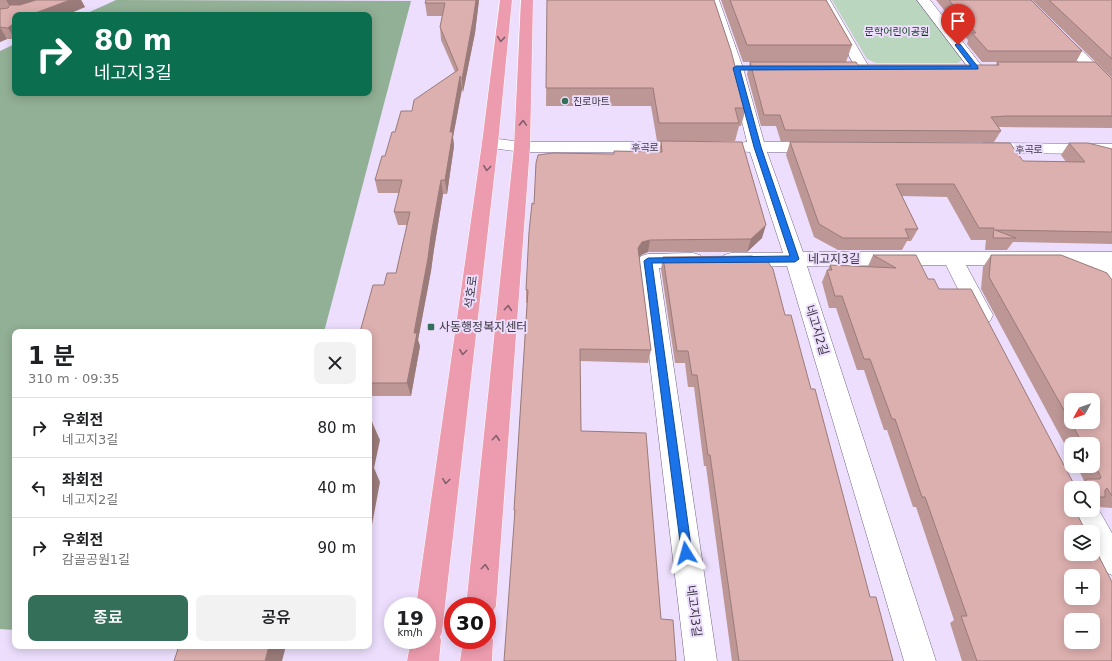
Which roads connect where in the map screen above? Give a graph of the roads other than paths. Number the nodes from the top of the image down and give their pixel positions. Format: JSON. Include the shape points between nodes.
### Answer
{"nodes":[{"id":1,"x":506,"y":0,"type":"edge"},
{"id":2,"x":527,"y":0,"type":"edge"},
{"id":3,"x":713,"y":0,"type":"edge"},
{"id":4,"x":824,"y":0,"type":"edge"},
{"id":5,"x":923,"y":0,"type":"edge"},
{"id":6,"x":1023,"y":0,"type":"edge"},
{"id":7,"x":846,"y":67,"type":"edge"},
{"id":8,"x":862,"y":67,"type":"junction"},
{"id":9,"x":877,"y":67,"type":"edge"},
{"id":10,"x":961,"y":68,"type":"edge"},
{"id":11,"x":976,"y":68,"type":"junction"},
{"id":12,"x":991,"y":68,"type":"edge"},
{"id":13,"x":1076,"y":68,"type":"edge"},
{"id":14,"x":1091,"y":68,"type":"junction"},
{"id":15,"x":1112,"y":88,"type":"edge"},
{"id":16,"x":490,"y":143,"type":"junction"},
{"id":17,"x":522,"y":147,"type":"junction"},
{"id":18,"x":757,"y":147,"type":"junction"},
{"id":19,"x":836,"y":147,"type":"edge"},
{"id":20,"x":970,"y":148,"type":"edge"},
{"id":21,"x":1112,"y":149,"type":"edge"},
{"id":22,"x":952,"y":258,"type":"junction"},
{"id":23,"x":795,"y":259,"type":"junction"},
{"id":24,"x":1105,"y":259,"type":"edge"},
{"id":25,"x":1112,"y":279,"type":"edge"},
{"id":26,"x":993,"y":335,"type":"edge"},
{"id":27,"x":1089,"y":517,"type":"edge"},
{"id":28,"x":1112,"y":561,"type":"edge"},
{"id":29,"x":432,"y":597,"type":"edge"},
{"id":30,"x":482,"y":597,"type":"edge"},
{"id":31,"x":425,"y":649,"type":"edge"},
{"id":32,"x":477,"y":649,"type":"edge"},
{"id":33,"x":423,"y":661,"type":"edge"},
{"id":34,"x":476,"y":661,"type":"edge"},
{"id":35,"x":700,"y":661,"type":"edge"},
{"id":36,"x":920,"y":661,"type":"edge"}],
"edges":[{"from":1,"to":16,"type":"main road","name":"석호로","one_way":true},
{"from":17,"to":2,"type":"main road","one_way":true},
{"from":3,"to":18,"type":"street","name":"네고지2길","via":[[744,68]]},
{"from":4,"to":8,"type":"street"},
{"from":5,"to":11,"type":"street"},
{"from":6,"to":14,"type":"street"},
{"from":7,"to":8,"type":"street"},
{"from":8,"to":9,"type":"street"},
{"from":10,"to":11,"type":"street"},
{"from":11,"to":12,"type":"street"},
{"from":13,"to":14,"type":"street"},
{"from":14,"to":15,"type":"street"},
{"from":16,"to":17,"type":"street","name":"후곡로"},
{"from":16,"to":29,"type":"main road","name":"석호로","one_way":true},
{"from":17,"to":18,"type":"street","name":"후곡로"},
{"from":30,"to":17,"type":"main road","one_way":true},
{"from":18,"to":19,"type":"street","name":"후곡로"},
{"from":18,"to":23,"type":"street","name":"네고지2길"},
{"from":20,"to":21,"type":"street","name":"후곡로"},
{"from":22,"to":23,"type":"street","name":"네고지3길"},
{"from":22,"to":24,"type":"street","name":"네고지3길"},
{"from":22,"to":26,"type":"street"},
{"from":23,"to":35,"type":"street","name":"네고지3길","via":[[648,261]]},
{"from":23,"to":36,"type":"street","name":"네고지2길"},
{"from":24,"to":25,"type":"street"},
{"from":27,"to":28,"type":"street"},
{"from":31,"to":33,"type":"main road"},
{"from":32,"to":34,"type":"main road"}]}
